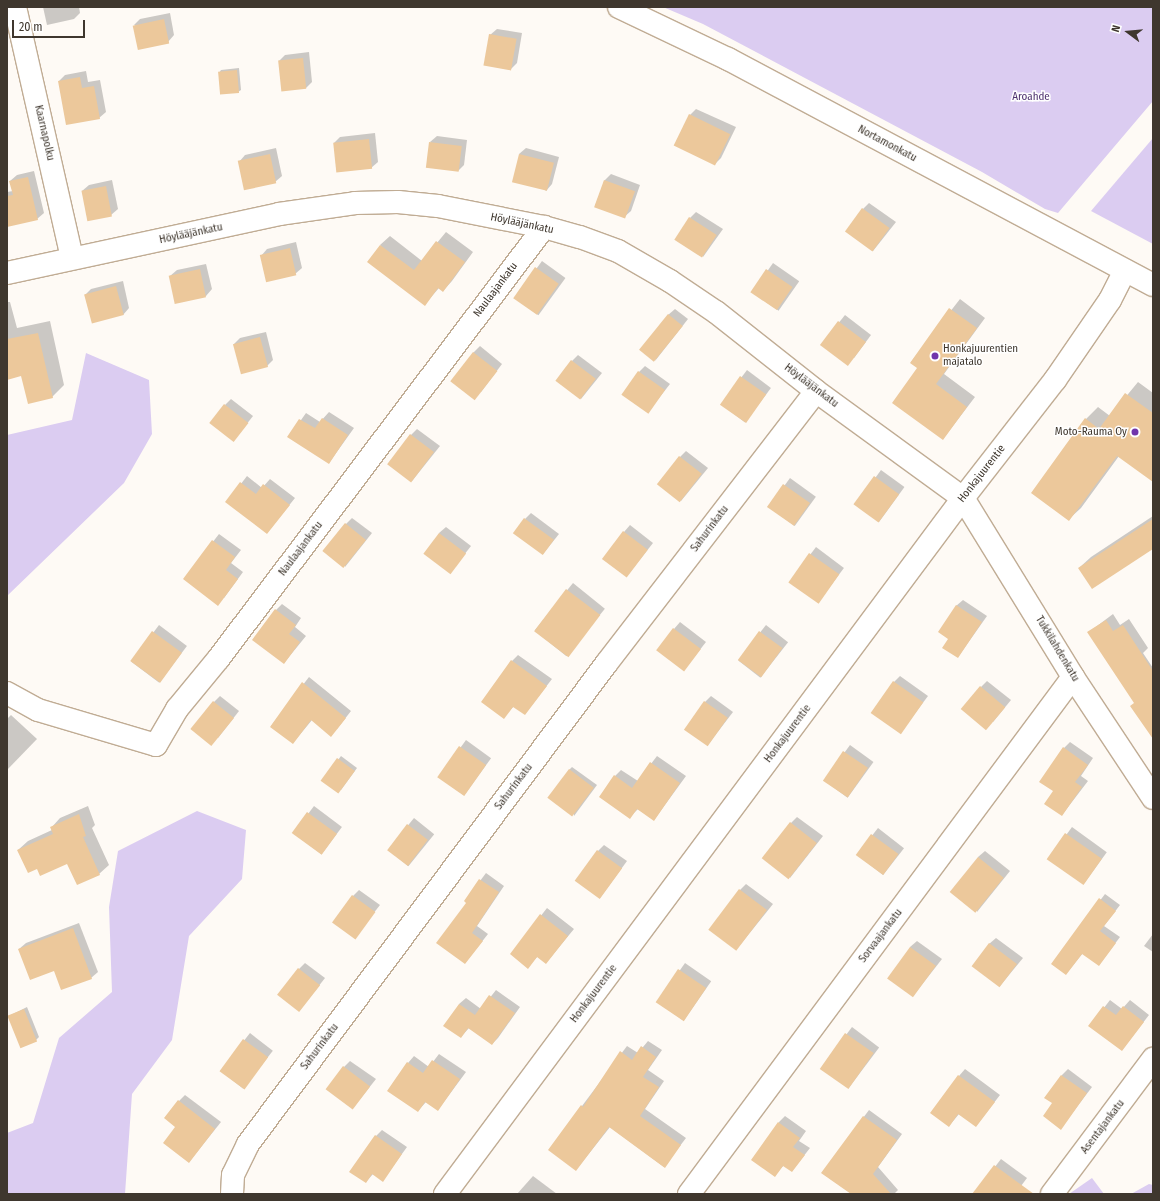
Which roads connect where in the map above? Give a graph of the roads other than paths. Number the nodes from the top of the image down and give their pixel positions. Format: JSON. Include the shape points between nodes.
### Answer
{"nodes":[{"id":1,"x":15,"y":7,"type":"edge"},
{"id":2,"x":619,"y":7,"type":"edge"},
{"id":3,"x":544,"y":228,"type":"junction"},
{"id":4,"x":72,"y":258,"type":"junction"},
{"id":5,"x":1125,"y":271,"type":"junction"},
{"id":6,"x":7,"y":273,"type":"edge"},
{"id":7,"x":1153,"y":286,"type":"edge"},
{"id":8,"x":816,"y":391,"type":"junction"},
{"id":9,"x":963,"y":498,"type":"junction"},
{"id":10,"x":1073,"y":678,"type":"junction"},
{"id":11,"x":7,"y":693,"type":"edge"},
{"id":12,"x":1153,"y":798,"type":"edge"},
{"id":13,"x":1153,"y":1059,"type":"edge"},
{"id":14,"x":232,"y":1194,"type":"edge"},
{"id":15,"x":445,"y":1194,"type":"edge"},
{"id":16,"x":689,"y":1194,"type":"edge"},
{"id":17,"x":1052,"y":1194,"type":"edge"}],
"edges":[{"from":1,"to":4,"type":"street","name":"Kaarnapolku"},
{"from":2,"to":5,"type":"street","name":"Nortamonkatu","via":[[728,58]]},
{"from":3,"to":4,"type":"street","name":"Höylääjänkatu","via":[[438,206],[398,202],[355,203],[279,214]]},
{"from":3,"to":8,"type":"street","name":"Höylääjänkatu","via":[[580,237],[618,251],[670,281],[716,312]]},
{"from":3,"to":11,"type":"street","name":"Naulaajankatu","via":[[219,658],[177,709],[156,745],[38,710]]},
{"from":4,"to":6,"type":"street","name":"Höylääjänkatu"},
{"from":5,"to":7,"type":"street","name":"Nortamonkatu"},
{"from":5,"to":9,"type":"street","name":"Honkajuurentie","via":[[1110,300],[1055,380]]},
{"from":8,"to":9,"type":"street","name":"Höylääjänkatu"},
{"from":8,"to":14,"type":"street","name":"Sahurinkatu","via":[[606,664],[248,1144],[233,1175]]},
{"from":9,"to":10,"type":"street","name":"Tukkilahdenkatu"},
{"from":9,"to":15,"type":"street","name":"Honkajuurentie"},
{"from":10,"to":12,"type":"street","name":"Tukkilahdenkatu"},
{"from":10,"to":16,"type":"street","name":"Sorvaajankatu"},
{"from":13,"to":17,"type":"street","name":"Asentajankatu"}]}
